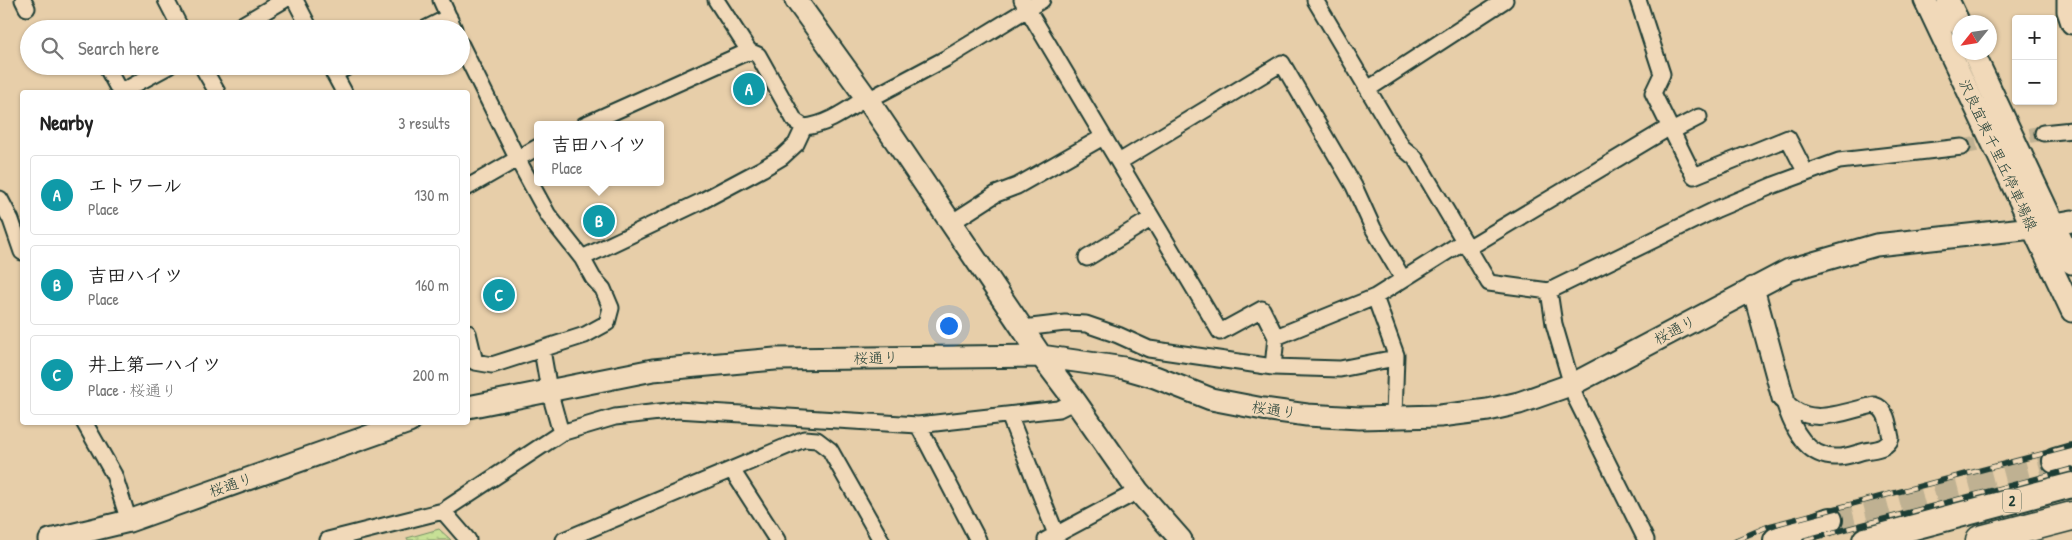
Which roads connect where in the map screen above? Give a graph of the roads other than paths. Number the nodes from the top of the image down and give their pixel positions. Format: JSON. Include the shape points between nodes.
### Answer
{"nodes":[{"id":1,"x":167,"y":0,"type":"edge"},
{"id":2,"x":284,"y":0,"type":"edge"},
{"id":3,"x":295,"y":0,"type":"edge"},
{"id":4,"x":441,"y":0,"type":"edge"},
{"id":5,"x":716,"y":0,"type":"edge"},
{"id":6,"x":796,"y":0,"type":"edge"},
{"id":7,"x":1042,"y":0,"type":"edge"},
{"id":8,"x":1315,"y":0,"type":"edge"},
{"id":9,"x":1504,"y":0,"type":"edge"},
{"id":10,"x":1638,"y":0,"type":"edge"},
{"id":11,"x":1924,"y":0,"type":"edge"},
{"id":12,"x":1948,"y":0,"type":"edge"},
{"id":13,"x":2068,"y":0,"type":"edge"},
{"id":14,"x":1025,"y":4,"type":"edge"},
{"id":15,"x":1956,"y":15,"type":"edge"},
{"id":16,"x":177,"y":20,"type":"edge"},
{"id":17,"x":250,"y":20,"type":"edge"},
{"id":18,"x":305,"y":20,"type":"edge"},
{"id":19,"x":450,"y":20,"type":"edge"},
{"id":20,"x":2072,"y":23,"type":"edge"},
{"id":21,"x":749,"y":51,"type":"junction"},
{"id":22,"x":1977,"y":60,"type":"edge"},
{"id":23,"x":470,"y":63,"type":"edge"},
{"id":24,"x":111,"y":75,"type":"edge"},
{"id":25,"x":152,"y":75,"type":"edge"},
{"id":26,"x":207,"y":75,"type":"edge"},
{"id":27,"x":335,"y":75,"type":"edge"},
{"id":28,"x":1368,"y":89,"type":"junction"},
{"id":29,"x":120,"y":90,"type":"edge"},
{"id":30,"x":125,"y":90,"type":"edge"},
{"id":31,"x":216,"y":90,"type":"edge"},
{"id":32,"x":343,"y":90,"type":"edge"},
{"id":33,"x":867,"y":99,"type":"junction"},
{"id":34,"x":1699,"y":117,"type":"dead end"},
{"id":35,"x":593,"y":121,"type":"edge"},
{"id":36,"x":804,"y":127,"type":"junction"},
{"id":37,"x":1671,"y":129,"type":"junction"},
{"id":38,"x":2072,"y":130,"type":"edge"},
{"id":39,"x":2043,"y":133,"type":"tunnel mouth"},
{"id":40,"x":1104,"y":137,"type":"junction"},
{"id":41,"x":1962,"y":146,"type":"tunnel mouth"},
{"id":42,"x":534,"y":150,"type":"edge"},
{"id":43,"x":518,"y":160,"type":"junction"},
{"id":44,"x":1119,"y":162,"type":"junction"},
{"id":45,"x":1806,"y":173,"type":"junction"},
{"id":46,"x":470,"y":186,"type":"edge"},
{"id":47,"x":0,"y":199,"type":"edge"},
{"id":48,"x":1152,"y":218,"type":"junction"},
{"id":49,"x":2063,"y":222,"type":"edge"},
{"id":50,"x":951,"y":223,"type":"junction"},
{"id":51,"x":2032,"y":228,"type":"junction"},
{"id":52,"x":1466,"y":244,"type":"junction"},
{"id":53,"x":20,"y":246,"type":"edge"},
{"id":54,"x":582,"y":258,"type":"junction"},
{"id":55,"x":1087,"y":258,"type":"dead end"},
{"id":56,"x":2072,"y":262,"type":"edge"},
{"id":57,"x":1403,"y":279,"type":"junction"},
{"id":58,"x":1753,"y":288,"type":"junction"},
{"id":59,"x":1549,"y":291,"type":"junction"},
{"id":60,"x":1375,"y":297,"type":"junction"},
{"id":61,"x":2072,"y":311,"type":"edge"},
{"id":62,"x":1023,"y":328,"type":"junction"},
{"id":63,"x":1276,"y":338,"type":"junction"},
{"id":64,"x":470,"y":341,"type":"edge"},
{"id":65,"x":542,"y":350,"type":"junction"},
{"id":66,"x":1042,"y":356,"type":"junction"},
{"id":67,"x":1395,"y":358,"type":"junction"},
{"id":68,"x":1273,"y":367,"type":"junction"},
{"id":69,"x":1573,"y":384,"type":"junction"},
{"id":70,"x":550,"y":390,"type":"junction"},
{"id":71,"x":1783,"y":398,"type":"junction"},
{"id":72,"x":1076,"y":401,"type":"junction"},
{"id":73,"x":470,"y":407,"type":"edge"},
{"id":74,"x":1009,"y":415,"type":"junction"},
{"id":75,"x":1394,"y":417,"type":"junction"},
{"id":76,"x":88,"y":425,"type":"edge"},
{"id":77,"x":401,"y":425,"type":"edge"},
{"id":78,"x":918,"y":426,"type":"junction"},
{"id":79,"x":561,"y":433,"type":"junction"},
{"id":80,"x":732,"y":470,"type":"junction"},
{"id":81,"x":2072,"y":485,"type":"edge"},
{"id":82,"x":1138,"y":492,"type":"junction"},
{"id":83,"x":443,"y":510,"type":"junction"},
{"id":84,"x":2072,"y":516,"type":"edge"},
{"id":85,"x":1830,"y":520,"type":"tunnel mouth"},
{"id":86,"x":129,"y":521,"type":"junction"},
{"id":87,"x":1051,"y":537,"type":"edge"},
{"id":88,"x":50,"y":540,"type":"edge"},
{"id":89,"x":328,"y":540,"type":"edge"},
{"id":90,"x":468,"y":540,"type":"edge"},
{"id":91,"x":564,"y":540,"type":"edge"},
{"id":92,"x":777,"y":540,"type":"edge"},
{"id":93,"x":881,"y":540,"type":"edge"},
{"id":94,"x":978,"y":540,"type":"edge"},
{"id":95,"x":1181,"y":540,"type":"edge"},
{"id":96,"x":1646,"y":540,"type":"edge"},
{"id":97,"x":1776,"y":540,"type":"edge"},
{"id":98,"x":1865,"y":540,"type":"edge"},
{"id":99,"x":1980,"y":540,"type":"edge"}],
"edges":[{"from":1,"to":16,"type":"street"},
{"from":2,"to":17,"type":"street"},
{"from":3,"to":18,"type":"street"},
{"from":4,"to":19,"type":"street"},
{"from":5,"to":21,"type":"street"},
{"from":6,"to":33,"type":"street"},
{"from":7,"to":14,"type":"street"},
{"from":8,"to":28,"type":"street"},
{"from":9,"to":28,"type":"street"},
{"from":10,"to":37,"type":"street","via":[[1662,74],[1653,93]]},
{"from":11,"to":51,"type":"street","name":"沢良宜東千里丘停車場線"},
{"from":12,"to":15,"type":"street"},
{"from":13,"to":20,"type":"street"},
{"from":14,"to":33,"type":"street","via":[[947,58]]},
{"from":14,"to":40,"type":"street"},
{"from":21,"to":35,"type":"street"},
{"from":21,"to":36,"type":"street","via":[[758,56],[795,121]]},
{"from":22,"to":49,"type":"street","name":"沢良宜東千里丘停車場線"},
{"from":23,"to":43,"type":"street"},
{"from":24,"to":29,"type":"street"},
{"from":25,"to":30,"type":"street"},
{"from":26,"to":31,"type":"street"},
{"from":27,"to":32,"type":"street"},
{"from":28,"to":52,"type":"street","via":[[1402,147],[1415,158]]},
{"from":33,"to":36,"type":"street","via":[[830,120]]},
{"from":33,"to":50,"type":"street"},
{"from":34,"to":37,"type":"street"},
{"from":36,"to":54,"type":"street","via":[[796,144],[762,169]]},
{"from":37,"to":45,"type":"street","via":[[1694,176],[1788,138]]},
{"from":37,"to":52,"type":"street"},
{"from":38,"to":39,"type":"street"},
{"from":40,"to":44,"type":"street"},
{"from":40,"to":50,"type":"street","via":[[1017,186],[996,194]]},
{"from":41,"to":45,"type":"street","via":[[1840,161]]},
{"from":42,"to":43,"type":"street"},
{"from":43,"to":46,"type":"street"},
{"from":43,"to":54,"type":"street","via":[[548,215]]},
{"from":44,"to":48,"type":"street"},
{"from":44,"to":57,"type":"street","via":[[1282,63],[1354,186],[1373,228]]},
{"from":45,"to":59,"type":"street","via":[[1717,209]]},
{"from":47,"to":53,"type":"street"},
{"from":48,"to":55,"type":"street"},
{"from":48,"to":63,"type":"street","via":[[1220,332],[1262,310]]},
{"from":49,"to":51,"type":"street","name":"桜通り"},
{"from":49,"to":56,"type":"street","name":"沢良宜東千里丘停車場線"},
{"from":50,"to":62,"type":"street"},
{"from":51,"to":58,"type":"street","name":"桜通り","via":[[1876,245],[1789,270]]},
{"from":51,"to":61,"type":"street","name":"沢良宜東千里丘停車場線"},
{"from":52,"to":57,"type":"street"},
{"from":52,"to":59,"type":"street","via":[[1489,283]]},
{"from":54,"to":65,"type":"street","via":[[603,289],[611,308],[608,323],[586,335]]},
{"from":57,"to":60,"type":"street"},
{"from":58,"to":69,"type":"street","name":"桜通り"},
{"from":58,"to":71,"type":"street"},
{"from":59,"to":69,"type":"street","via":[[1554,324]]},
{"from":60,"to":63,"type":"street"},
{"from":60,"to":67,"type":"street"},
{"from":62,"to":66,"type":"street"},
{"from":62,"to":68,"type":"street","via":[[1086,324],[1149,349]]},
{"from":63,"to":68,"type":"street"},
{"from":64,"to":65,"type":"street","via":[[475,362],[492,365]]},
{"from":65,"to":70,"type":"street"},
{"from":66,"to":70,"type":"street","name":"桜通り","via":[[775,359],[654,370]]},
{"from":66,"to":72,"type":"street"},
{"from":66,"to":75,"type":"street","name":"桜通り","via":[[1124,368],[1211,399],[1263,410],[1360,418]]},
{"from":67,"to":68,"type":"street","via":[[1340,369]]},
{"from":67,"to":75,"type":"street"},
{"from":69,"to":75,"type":"street","name":"桜通り","via":[[1488,410]]},
{"from":69,"to":96,"type":"street","via":[[1576,399]]},
{"from":70,"to":73,"type":"street","name":"桜通り"},
{"from":70,"to":79,"type":"street"},
{"from":71,"to":71,"type":"street","via":[[1789,407],[1807,417],[1878,406],[1886,416],[1890,441],[1883,447],[1835,458],[1819,453],[1797,434]]},
{"from":72,"to":74,"type":"street","via":[[1059,409]]},
{"from":72,"to":82,"type":"street"},
{"from":74,"to":78,"type":"street"},
{"from":74,"to":87,"type":"street"},
{"from":76,"to":86,"type":"street","via":[[114,475]]},
{"from":77,"to":86,"type":"street","name":"桜通り"},
{"from":78,"to":79,"type":"street","via":[[677,410],[615,418]]},
{"from":78,"to":94,"type":"street"},
{"from":79,"to":83,"type":"street"},
{"from":80,"to":91,"type":"street"},
{"from":80,"to":92,"type":"street"},
{"from":80,"to":93,"type":"street","via":[[804,439],[817,440],[830,450]]},
{"from":81,"to":98,"type":"main road","number":"2"},
{"from":82,"to":87,"type":"street"},
{"from":82,"to":95,"type":"street"},
{"from":83,"to":89,"type":"street"},
{"from":83,"to":90,"type":"street"},
{"from":84,"to":99,"type":"highway"},
{"from":85,"to":97,"type":"main road"},
{"from":86,"to":88,"type":"street","name":"桜通り"}]}
